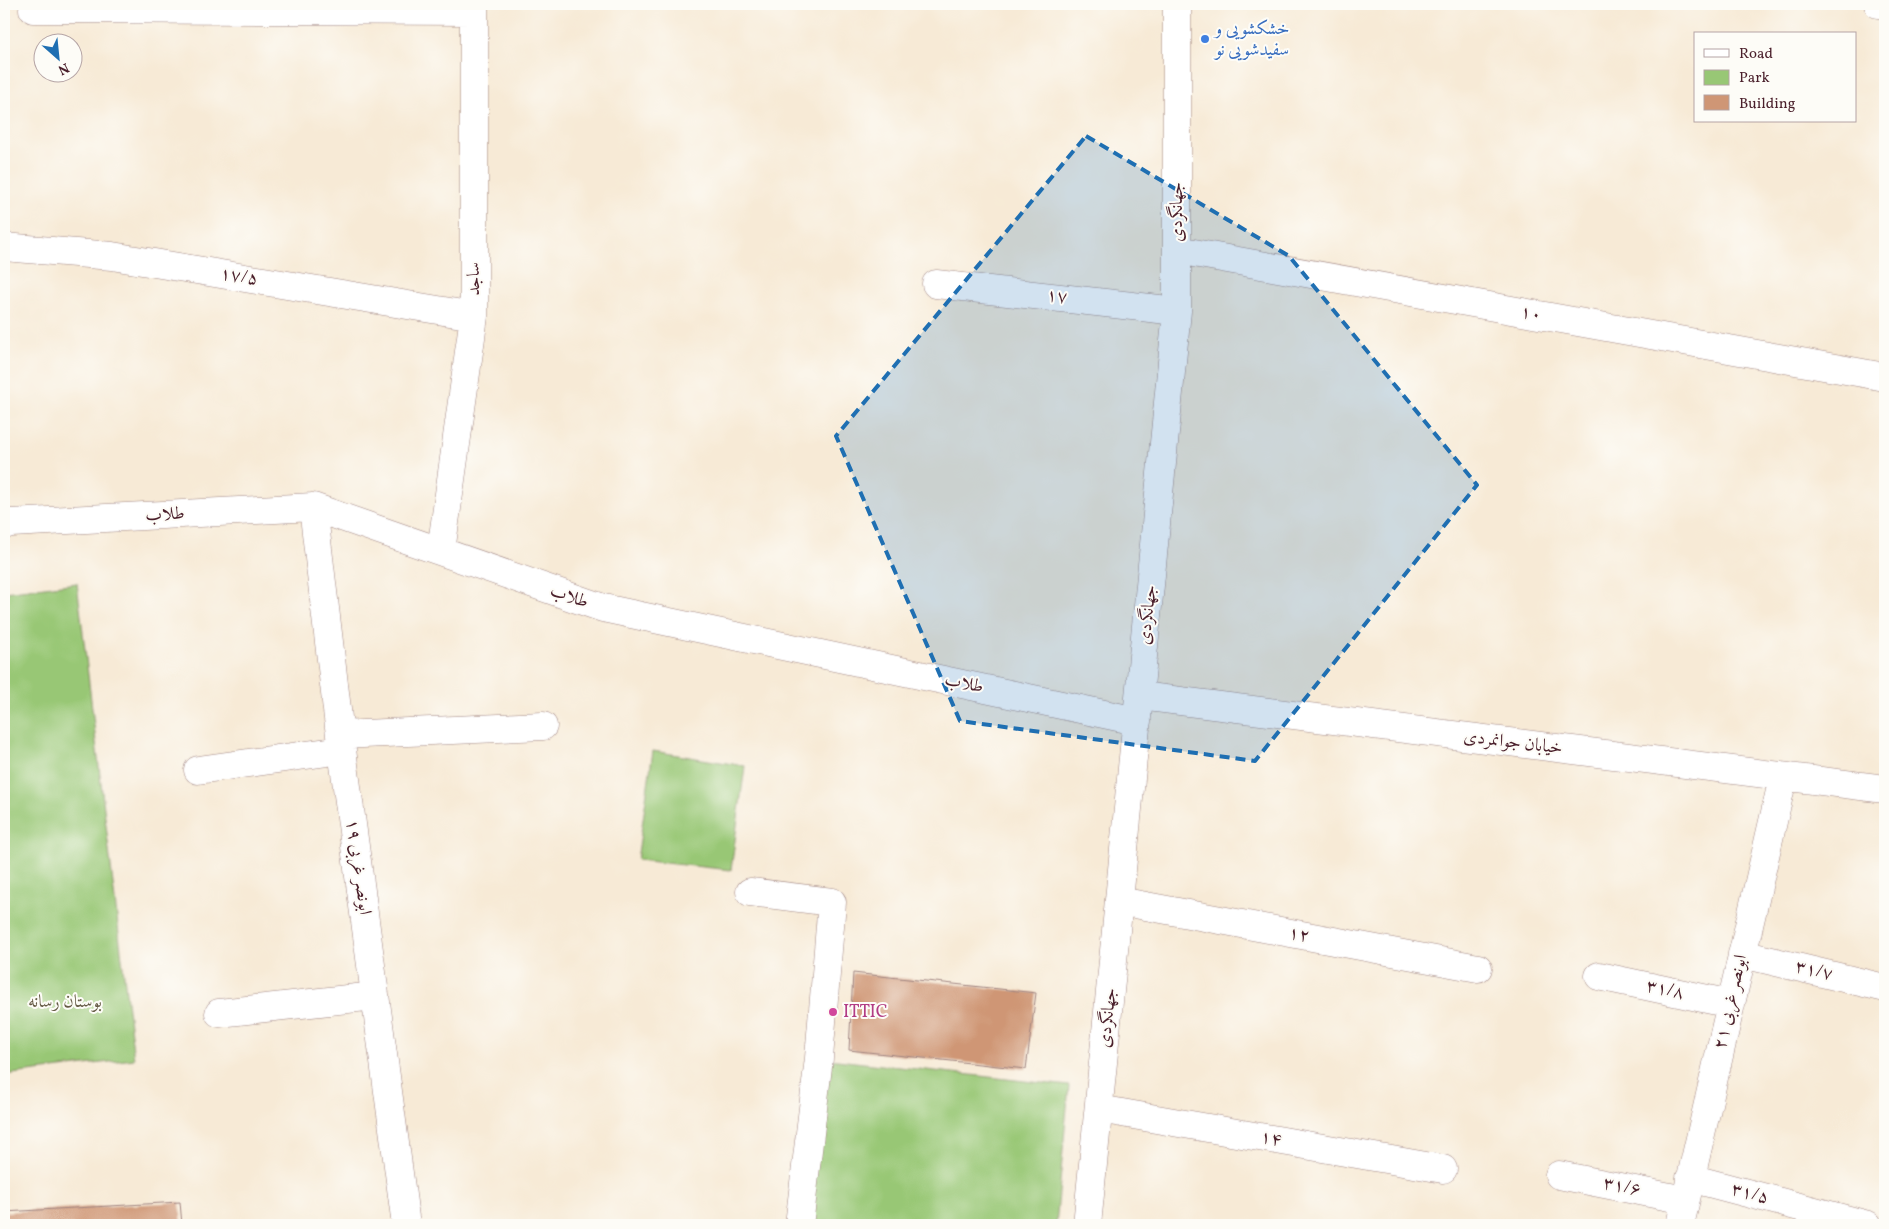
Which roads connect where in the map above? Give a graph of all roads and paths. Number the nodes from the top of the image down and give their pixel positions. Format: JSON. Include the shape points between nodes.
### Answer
{"nodes":[{"id":1,"x":1177,"y":4,"type":"edge"},
{"id":2,"x":1878,"y":4,"type":"edge"},
{"id":3,"x":1885,"y":4,"type":"edge"},
{"id":4,"x":474,"y":8,"type":"edge"},
{"id":5,"x":33,"y":9,"type":"dead end"},
{"id":6,"x":4,"y":247,"type":"edge"},
{"id":7,"x":1177,"y":250,"type":"junction"},
{"id":8,"x":936,"y":284,"type":"dead end"},
{"id":9,"x":1177,"y":311,"type":"junction"},
{"id":10,"x":474,"y":316,"type":"junction"},
{"id":11,"x":1885,"y":377,"type":"edge"},
{"id":12,"x":313,"y":507,"type":"junction"},
{"id":13,"x":4,"y":525,"type":"edge"},
{"id":14,"x":441,"y":551,"type":"junction"},
{"id":15,"x":1139,"y":708,"type":"junction"},
{"id":16,"x":543,"y":726,"type":"dead end"},
{"id":17,"x":341,"y":742,"type":"junction"},
{"id":18,"x":198,"y":770,"type":"dead end"},
{"id":19,"x":1783,"y":778,"type":"junction"},
{"id":20,"x":1885,"y":789,"type":"edge"},
{"id":21,"x":750,"y":892,"type":"dead end"},
{"id":22,"x":1119,"y":901,"type":"junction"},
{"id":23,"x":1742,"y":954,"type":"junction"},
{"id":24,"x":1478,"y":968,"type":"dead end"},
{"id":25,"x":1599,"y":976,"type":"dead end"},
{"id":26,"x":1885,"y":988,"type":"edge"},
{"id":27,"x":375,"y":996,"type":"junction"},
{"id":28,"x":1731,"y":1004,"type":"junction"},
{"id":29,"x":219,"y":1013,"type":"dead end"},
{"id":30,"x":1099,"y":1109,"type":"junction"},
{"id":31,"x":1443,"y":1169,"type":"dead end"},
{"id":32,"x":1559,"y":1175,"type":"dead end"},
{"id":33,"x":1685,"y":1201,"type":"edge"},
{"id":34,"x":406,"y":1225,"type":"edge"},
{"id":35,"x":798,"y":1225,"type":"edge"},
{"id":36,"x":1088,"y":1225,"type":"edge"},
{"id":37,"x":1868,"y":1225,"type":"edge"}],
"edges":[{"from":1,"to":7,"type":"street","name":"جهانگردی"},
{"from":2,"to":3,"type":"street"},
{"from":4,"to":5,"type":"street"},
{"from":4,"to":10,"type":"street","name":"ساجد"},
{"from":6,"to":10,"type":"street","name":"۱۷/۵","via":[[112,256]]},
{"from":7,"to":9,"type":"street","name":"جهانگردی"},
{"from":7,"to":11,"type":"street","name":"۱۰"},
{"from":8,"to":9,"type":"street","name":"۱۷"},
{"from":9,"to":15,"type":"street","name":"جهانگردی"},
{"from":10,"to":14,"type":"street","name":"ساجد"},
{"from":12,"to":13,"type":"street","name":"طلاب"},
{"from":12,"to":14,"type":"street","name":"طلاب"},
{"from":12,"to":17,"type":"street","name":"ابونصر غربی ۱۹"},
{"from":14,"to":15,"type":"street","name":"طلاب","via":[[603,608]]},
{"from":15,"to":19,"type":"street","name":"خیابان جوانمردی"},
{"from":15,"to":22,"type":"street","name":"جهانگردی"},
{"from":16,"to":17,"type":"street"},
{"from":17,"to":18,"type":"street"},
{"from":17,"to":27,"type":"street","name":"ابونصر غربی ۱۹"},
{"from":19,"to":20,"type":"street","name":"خیابان جوانمردی"},
{"from":19,"to":23,"type":"street","name":"ابونصر غربی ۲۱"},
{"from":21,"to":35,"type":"street","via":[[832,902],[819,1058]]},
{"from":22,"to":24,"type":"street","name":"۱۲"},
{"from":22,"to":30,"type":"street","name":"جهانگردی"},
{"from":23,"to":26,"type":"street","name":"۳۱/۷"},
{"from":23,"to":28,"type":"street","name":"ابونصر غربی ۲۱"},
{"from":25,"to":28,"type":"street","name":"۳۱/۸"},
{"from":27,"to":29,"type":"street"},
{"from":27,"to":34,"type":"street","name":"ابونصر غربی ۱۹"},
{"from":28,"to":33,"type":"street","name":"ابونصر غربی ۲۱"},
{"from":30,"to":31,"type":"street","name":"۱۴"},
{"from":30,"to":36,"type":"street","name":"جهانگردی"},
{"from":32,"to":33,"type":"street","name":"۳۱/۶"},
{"from":33,"to":37,"type":"street","name":"۳۱/۵"}]}
